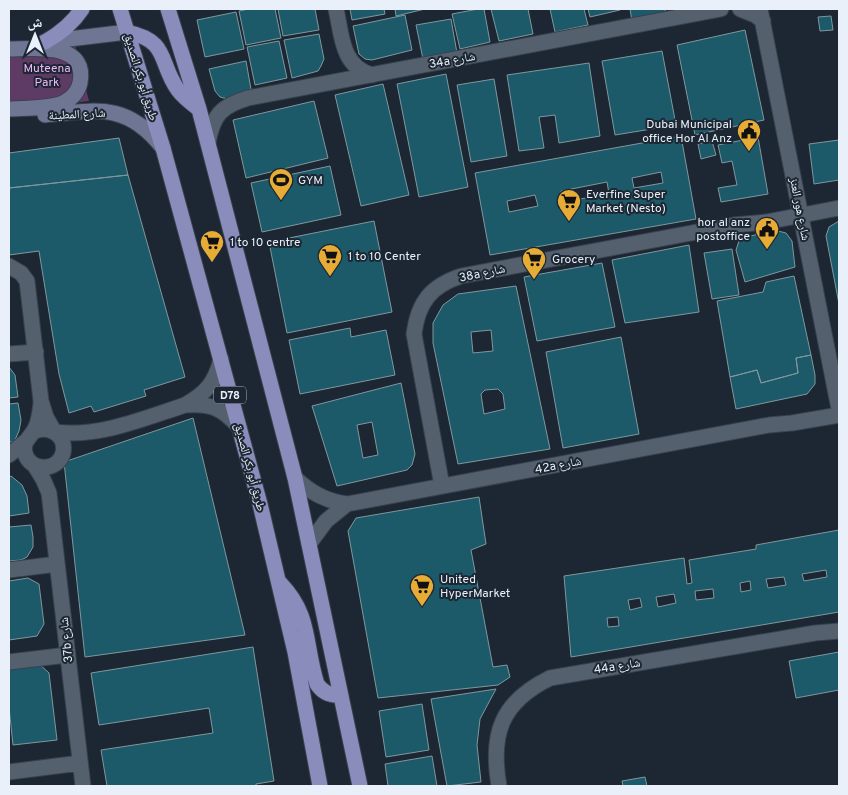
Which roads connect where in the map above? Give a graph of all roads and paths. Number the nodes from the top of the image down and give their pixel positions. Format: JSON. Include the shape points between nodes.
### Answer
{"nodes":[{"id":1,"x":82,"y":9,"type":"edge"},
{"id":2,"x":120,"y":9,"type":"edge"},
{"id":3,"x":168,"y":9,"type":"edge"},
{"id":4,"x":336,"y":9,"type":"edge"},
{"id":5,"x":721,"y":9,"type":"edge"},
{"id":6,"x":740,"y":9,"type":"edge"},
{"id":7,"x":761,"y":15,"type":"edge"},
{"id":8,"x":127,"y":32,"type":"junction"},
{"id":9,"x":45,"y":42,"type":"junction"},
{"id":10,"x":9,"y":48,"type":"edge"},
{"id":11,"x":372,"y":75,"type":"junction"},
{"id":12,"x":9,"y":109,"type":"edge"},
{"id":13,"x":199,"y":109,"type":"junction"},
{"id":14,"x":9,"y":119,"type":"edge"},
{"id":15,"x":208,"y":143,"type":"junction"},
{"id":16,"x":163,"y":148,"type":"junction"},
{"id":17,"x":839,"y":201,"type":"edge"},
{"id":18,"x":839,"y":208,"type":"edge"},
{"id":19,"x":800,"y":211,"type":"junction"},
{"id":20,"x":9,"y":266,"type":"edge"},
{"id":21,"x":36,"y":352,"type":"junction"},
{"id":22,"x":9,"y":354,"type":"edge"},
{"id":23,"x":220,"y":359,"type":"junction"},
{"id":24,"x":41,"y":401,"type":"junction"},
{"id":25,"x":185,"y":405,"type":"junction"},
{"id":26,"x":839,"y":407,"type":"edge"},
{"id":27,"x":839,"y":415,"type":"edge"},
{"id":28,"x":769,"y":425,"type":"junction"},
{"id":29,"x":239,"y":427,"type":"junction"},
{"id":30,"x":55,"y":432,"type":"junction"},
{"id":31,"x":93,"y":432,"type":"junction"},
{"id":32,"x":30,"y":436,"type":"junction"},
{"id":33,"x":9,"y":455,"type":"edge"},
{"id":34,"x":60,"y":458,"type":"junction"},
{"id":35,"x":9,"y":460,"type":"edge"},
{"id":36,"x":33,"y":464,"type":"junction"},
{"id":37,"x":295,"y":478,"type":"junction"},
{"id":38,"x":442,"y":486,"type":"junction"},
{"id":39,"x":49,"y":493,"type":"junction"},
{"id":40,"x":347,"y":504,"type":"junction"},
{"id":41,"x":309,"y":544,"type":"junction"},
{"id":42,"x":57,"y":564,"type":"junction"},
{"id":43,"x":9,"y":570,"type":"edge"},
{"id":44,"x":279,"y":582,"type":"junction"},
{"id":45,"x":839,"y":624,"type":"edge"},
{"id":46,"x":839,"y":631,"type":"edge"},
{"id":47,"x":815,"y":633,"type":"junction"},
{"id":48,"x":67,"y":655,"type":"junction"},
{"id":49,"x":9,"y":662,"type":"edge"},
{"id":50,"x":341,"y":695,"type":"junction"},
{"id":51,"x":80,"y":763,"type":"junction"},
{"id":52,"x":9,"y":772,"type":"edge"},
{"id":53,"x":83,"y":786,"type":"edge"},
{"id":54,"x":320,"y":786,"type":"edge"},
{"id":55,"x":360,"y":786,"type":"edge"},
{"id":56,"x":499,"y":786,"type":"edge"}],
"edges":[{"from":1,"to":9,"type":"main road","via":[[74,21]]},
{"from":2,"to":8,"type":"main road","name":"طريق أبو بكر الصديق","number":"D78"},
{"from":3,"to":13,"type":"main road"},
{"from":4,"to":11,"type":"street","via":[[347,56],[362,72]]},
{"from":5,"to":11,"type":"street","name":"34a شارع"},
{"from":6,"to":7,"type":"street"},
{"from":7,"to":19,"type":"street","name":"شارع هور العنز"},
{"from":8,"to":9,"type":"street"},
{"from":8,"to":13,"type":"main road","via":[[152,42],[161,52],[178,90]]},
{"from":8,"to":16,"type":"main road","name":"طريق أبو بكر الصديق","number":"D78"},
{"from":9,"to":10,"type":"street"},
{"from":10,"to":12,"type":"street","via":[[64,51],[78,65],[80,84],[70,99],[62,103]]},
{"from":11,"to":15,"type":"street","name":"34a شارع","via":[[232,102],[219,113],[211,126]]},
{"from":13,"to":15,"type":"main road"},
{"from":14,"to":16,"type":"street","name":"شارع المطينة","via":[[103,111],[120,114],[152,133]]},
{"from":15,"to":37,"type":"main road"},
{"from":16,"to":23,"type":"main road","name":"طريق أبو بكر الصديق","number":"D78"},
{"from":17,"to":19,"type":"street","name":"38a شارع"},
{"from":18,"to":19,"type":"street","name":"38a شارع"},
{"from":19,"to":26,"type":"street","name":"شارع هور العنز"},
{"from":19,"to":38,"type":"street","name":"38a شارع","via":[[754,217],[734,225],[461,276],[438,286],[421,306],[415,319],[414,334]]},
{"from":20,"to":21,"type":"street","via":[[22,273],[27,281]]},
{"from":21,"to":22,"type":"street"},
{"from":21,"to":24,"type":"street"},
{"from":23,"to":25,"type":"street","via":[[217,374],[209,387]]},
{"from":23,"to":29,"type":"main road","name":"طريق أبو بكر الصديق","number":"D78"},
{"from":24,"to":30,"type":"street"},
{"from":24,"to":32,"type":"street","via":[[39,417]]},
{"from":25,"to":29,"type":"street","via":[[201,404],[216,408]]},
{"from":25,"to":31,"type":"street"},
{"from":26,"to":28,"type":"street","name":"42a شارع"},
{"from":27,"to":28,"type":"street","name":"42a شارع"},
{"from":28,"to":38,"type":"street","name":"42a شارع"},
{"from":29,"to":44,"type":"main road","name":"طريق أبو بكر الصديق","number":"D78"},
{"from":30,"to":31,"type":"street"},
{"from":30,"to":32,"type":"street","via":[[43,429]]},
{"from":30,"to":34,"type":"street","via":[[62,441]]},
{"from":31,"to":34,"type":"street","via":[[77,441]]},
{"from":32,"to":33,"type":"street"},
{"from":32,"to":36,"type":"street","via":[[25,452]]},
{"from":34,"to":36,"type":"street","via":[[47,467]]},
{"from":34,"to":39,"type":"street","name":"37b شارع"},
{"from":35,"to":36,"type":"street"},
{"from":36,"to":39,"type":"street","name":"37b شارع"},
{"from":37,"to":40,"type":"street","name":"42a شارع","via":[[318,496]]},
{"from":37,"to":41,"type":"main road"},
{"from":38,"to":40,"type":"street","name":"42a شارع"},
{"from":39,"to":42,"type":"street","name":"37b شارع"},
{"from":40,"to":41,"type":"street","name":"42a شارع","via":[[326,521]]},
{"from":41,"to":50,"type":"main road"},
{"from":42,"to":43,"type":"street"},
{"from":42,"to":48,"type":"street","name":"37b شارع"},
{"from":44,"to":50,"type":"main road","via":[[303,617],[317,684],[324,692]]},
{"from":44,"to":54,"type":"main road","name":"طريق أبو بكر الصديق","number":"D78"},
{"from":45,"to":47,"type":"street"},
{"from":46,"to":47,"type":"street"},
{"from":47,"to":56,"type":"street","name":"44a شارع","via":[[550,678],[533,686],[518,698],[499,730],[495,749]]},
{"from":48,"to":49,"type":"street"},
{"from":48,"to":51,"type":"street","name":"37b شارع"},
{"from":50,"to":55,"type":"main road"},
{"from":51,"to":52,"type":"street"},
{"from":51,"to":53,"type":"street","name":"37b شارع"}]}
